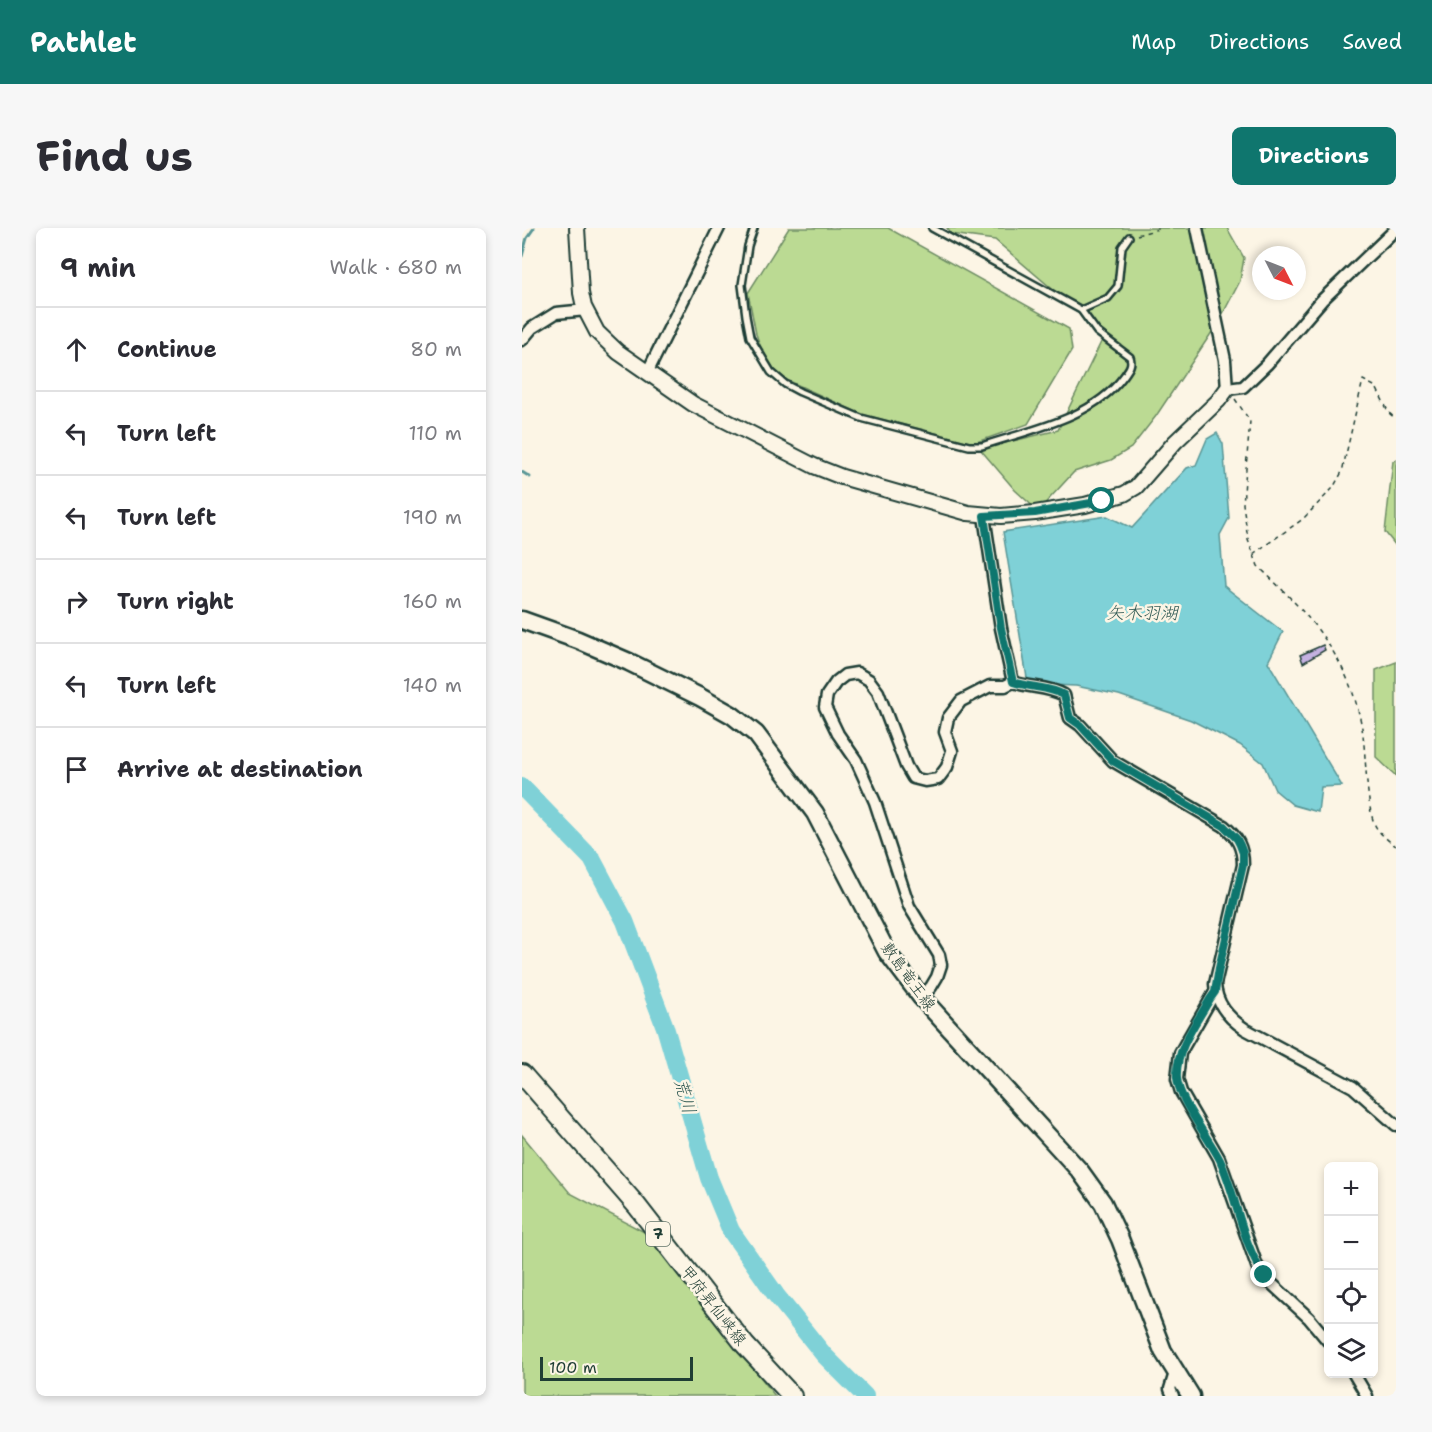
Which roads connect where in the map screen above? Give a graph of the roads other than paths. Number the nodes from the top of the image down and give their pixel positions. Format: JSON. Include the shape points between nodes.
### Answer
{"nodes":[{"id":1,"x":577,"y":228,"type":"edge"},
{"id":2,"x":719,"y":228,"type":"edge"},
{"id":3,"x":754,"y":228,"type":"edge"},
{"id":4,"x":932,"y":228,"type":"edge"},
{"id":5,"x":1197,"y":228,"type":"edge"},
{"id":6,"x":1396,"y":229,"type":"edge"},
{"id":7,"x":1130,"y":237,"type":"road end"},
{"id":8,"x":586,"y":310,"type":"junction"},
{"id":9,"x":1081,"y":310,"type":"junction"},
{"id":10,"x":522,"y":340,"type":"edge"},
{"id":11,"x":647,"y":373,"type":"junction"},
{"id":12,"x":1227,"y":389,"type":"junction"},
{"id":13,"x":984,"y":516,"type":"junction"},
{"id":14,"x":522,"y":620,"type":"edge"},
{"id":15,"x":1013,"y":682,"type":"junction"},
{"id":16,"x":1215,"y":992,"type":"junction"},
{"id":17,"x":921,"y":997,"type":"junction"},
{"id":18,"x":522,"y":1074,"type":"edge"},
{"id":19,"x":1396,"y":1125,"type":"edge"},
{"id":20,"x":1324,"y":1335,"type":"edge"},
{"id":21,"x":1175,"y":1373,"type":"junction"},
{"id":22,"x":1356,"y":1378,"type":"edge"},
{"id":23,"x":792,"y":1396,"type":"edge"},
{"id":24,"x":1173,"y":1396,"type":"edge"},
{"id":25,"x":1191,"y":1396,"type":"edge"},
{"id":26,"x":1366,"y":1396,"type":"edge"}],
"edges":[{"from":1,"to":8,"type":"street","via":[[581,293]]},
{"from":2,"to":11,"type":"street"},
{"from":3,"to":9,"type":"lane","via":[[742,285],[750,337],[771,372],[800,392],[861,418],[969,447],[1075,415],[1100,402],[1121,380],[1131,367],[1130,357],[1097,332]]},
{"from":4,"to":9,"type":"lane"},
{"from":5,"to":12,"type":"street","via":[[1225,360]]},
{"from":6,"to":12,"type":"street","via":[[1322,300],[1243,387]]},
{"from":7,"to":9,"type":"lane","via":[[1122,247],[1118,286],[1108,298]]},
{"from":8,"to":10,"type":"street","via":[[556,313],[532,328]]},
{"from":8,"to":11,"type":"street","via":[[605,341]]},
{"from":11,"to":13,"type":"street","via":[[707,412],[828,472]]},
{"from":12,"to":13,"type":"street","via":[[1136,487],[1124,494],[1086,505]]},
{"from":13,"to":15,"type":"street"},
{"from":14,"to":17,"type":"main road","name":"敷島竜王線","via":[[578,640],[690,692],[732,715],[756,734],[815,813],[887,952]]},
{"from":15,"to":16,"type":"street","via":[[1053,689],[1064,695],[1070,718],[1113,761],[1224,826],[1237,839],[1243,865]]},
{"from":15,"to":17,"type":"street","via":[[990,686],[961,701],[948,718],[945,732],[952,752],[947,767],[938,780],[925,781],[913,778],[909,772],[878,692],[869,680],[857,674],[845,675],[826,695],[825,707],[831,721],[856,760],[875,802],[909,906],[939,955],[937,977]]},
{"from":16,"to":19,"type":"street","via":[[1233,1021],[1353,1087]]},
{"from":16,"to":20,"type":"street","via":[[1180,1053],[1177,1079],[1181,1092],[1219,1158],[1257,1266]]},
{"from":17,"to":21,"type":"main road","name":"敷島竜王線","via":[[1080,1171],[1103,1203]]},
{"from":18,"to":23,"type":"main road","name":"甲府昇仙峡線","number":"7","via":[[637,1206],[745,1345]]},
{"from":21,"to":24,"type":"street","via":[[1170,1389]]},
{"from":21,"to":25,"type":"main road","name":"敷島竜王線"},
{"from":22,"to":26,"type":"street"}]}
